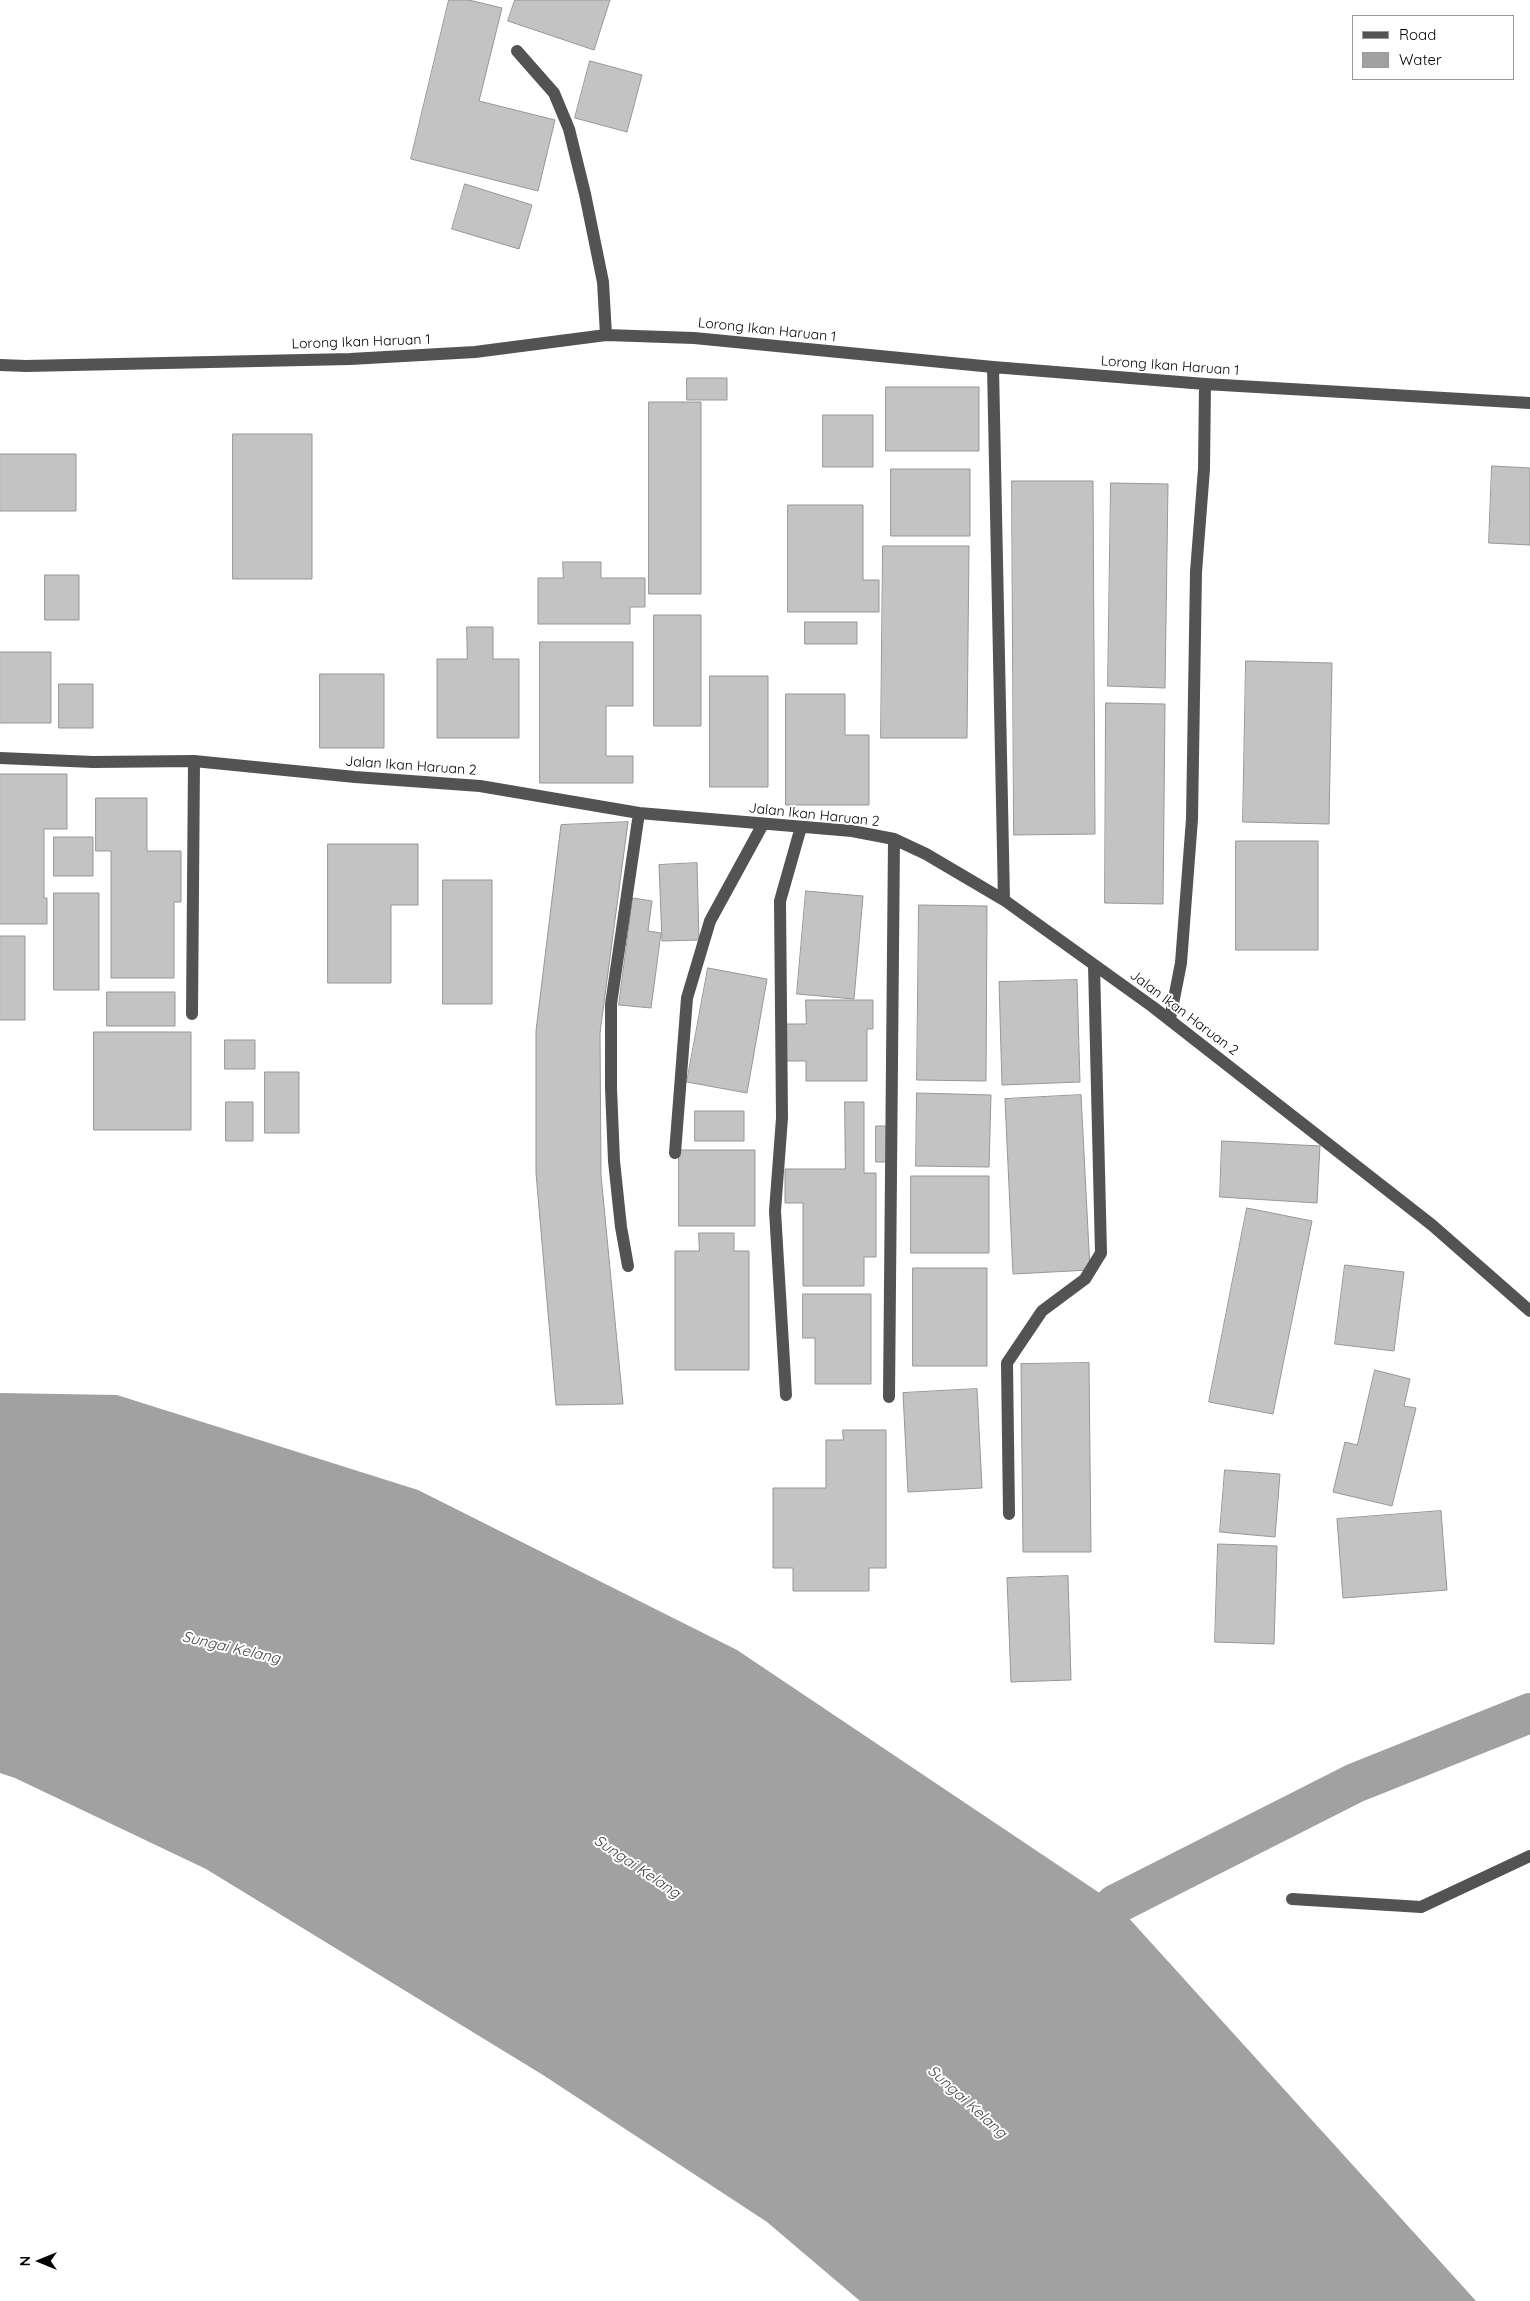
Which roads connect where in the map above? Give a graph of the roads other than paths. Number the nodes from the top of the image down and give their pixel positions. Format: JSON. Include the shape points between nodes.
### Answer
{"nodes":[{"id":1,"x":517,"y":51,"type":"dead end"},
{"id":2,"x":606,"y":335,"type":"junction"},
{"id":3,"x":0,"y":365,"type":"edge"},
{"id":4,"x":993,"y":367,"type":"junction"},
{"id":5,"x":1205,"y":384,"type":"junction"},
{"id":6,"x":1530,"y":403,"type":"edge"},
{"id":7,"x":0,"y":758,"type":"edge"},
{"id":8,"x":194,"y":762,"type":"junction"},
{"id":9,"x":639,"y":813,"type":"junction"},
{"id":10,"x":763,"y":824,"type":"junction"},
{"id":11,"x":801,"y":827,"type":"junction"},
{"id":12,"x":894,"y":839,"type":"junction"},
{"id":13,"x":1004,"y":900,"type":"junction"},
{"id":14,"x":1094,"y":965,"type":"junction"},
{"id":15,"x":192,"y":1014,"type":"dead end"},
{"id":16,"x":1170,"y":1019,"type":"junction"},
{"id":17,"x":675,"y":1153,"type":"dead end"},
{"id":18,"x":628,"y":1266,"type":"dead end"},
{"id":19,"x":1530,"y":1311,"type":"edge"},
{"id":20,"x":786,"y":1395,"type":"dead end"},
{"id":21,"x":889,"y":1396,"type":"dead end"},
{"id":22,"x":1009,"y":1514,"type":"dead end"},
{"id":23,"x":1530,"y":1856,"type":"edge"},
{"id":24,"x":1292,"y":1899,"type":"dead end"}],
"edges":[{"from":1,"to":2,"type":"street","via":[[554,93],[569,129],[603,282]]},
{"from":2,"to":3,"type":"street","name":"Lorong Ikan Haruan 1","via":[[475,352],[350,359]]},
{"from":2,"to":4,"type":"street","name":"Lorong Ikan Haruan 1","via":[[694,338]]},
{"from":4,"to":5,"type":"street","name":"Lorong Ikan Haruan 1"},
{"from":4,"to":13,"type":"street"},
{"from":5,"to":6,"type":"street","name":"Lorong Ikan Haruan 1"},
{"from":5,"to":16,"type":"street","via":[[1204,469],[1196,572],[1192,819],[1181,963]]},
{"from":7,"to":8,"type":"street","name":"Jalan Ikan Haruan 2"},
{"from":8,"to":9,"type":"street","name":"Jalan Ikan Haruan 2","via":[[480,786]]},
{"from":8,"to":15,"type":"street"},
{"from":9,"to":10,"type":"street","name":"Jalan Ikan Haruan 2"},
{"from":9,"to":18,"type":"street","via":[[611,1004],[614,1161]]},
{"from":10,"to":11,"type":"street","name":"Jalan Ikan Haruan 2"},
{"from":10,"to":17,"type":"street","via":[[710,921],[687,998]]},
{"from":11,"to":12,"type":"street","name":"Jalan Ikan Haruan 2","via":[[852,831]]},
{"from":11,"to":20,"type":"street","via":[[780,901],[782,1118],[775,1211]]},
{"from":12,"to":13,"type":"street","name":"Jalan Ikan Haruan 2"},
{"from":12,"to":21,"type":"street"},
{"from":13,"to":14,"type":"street","name":"Jalan Ikan Haruan 2"},
{"from":14,"to":16,"type":"street","name":"Jalan Ikan Haruan 2"},
{"from":14,"to":22,"type":"street","via":[[1101,1253],[1085,1279],[1042,1311],[1007,1363]]},
{"from":16,"to":19,"type":"street","name":"Jalan Ikan Haruan 2","via":[[1432,1225]]},
{"from":23,"to":24,"type":"street","via":[[1421,1907]]}]}
